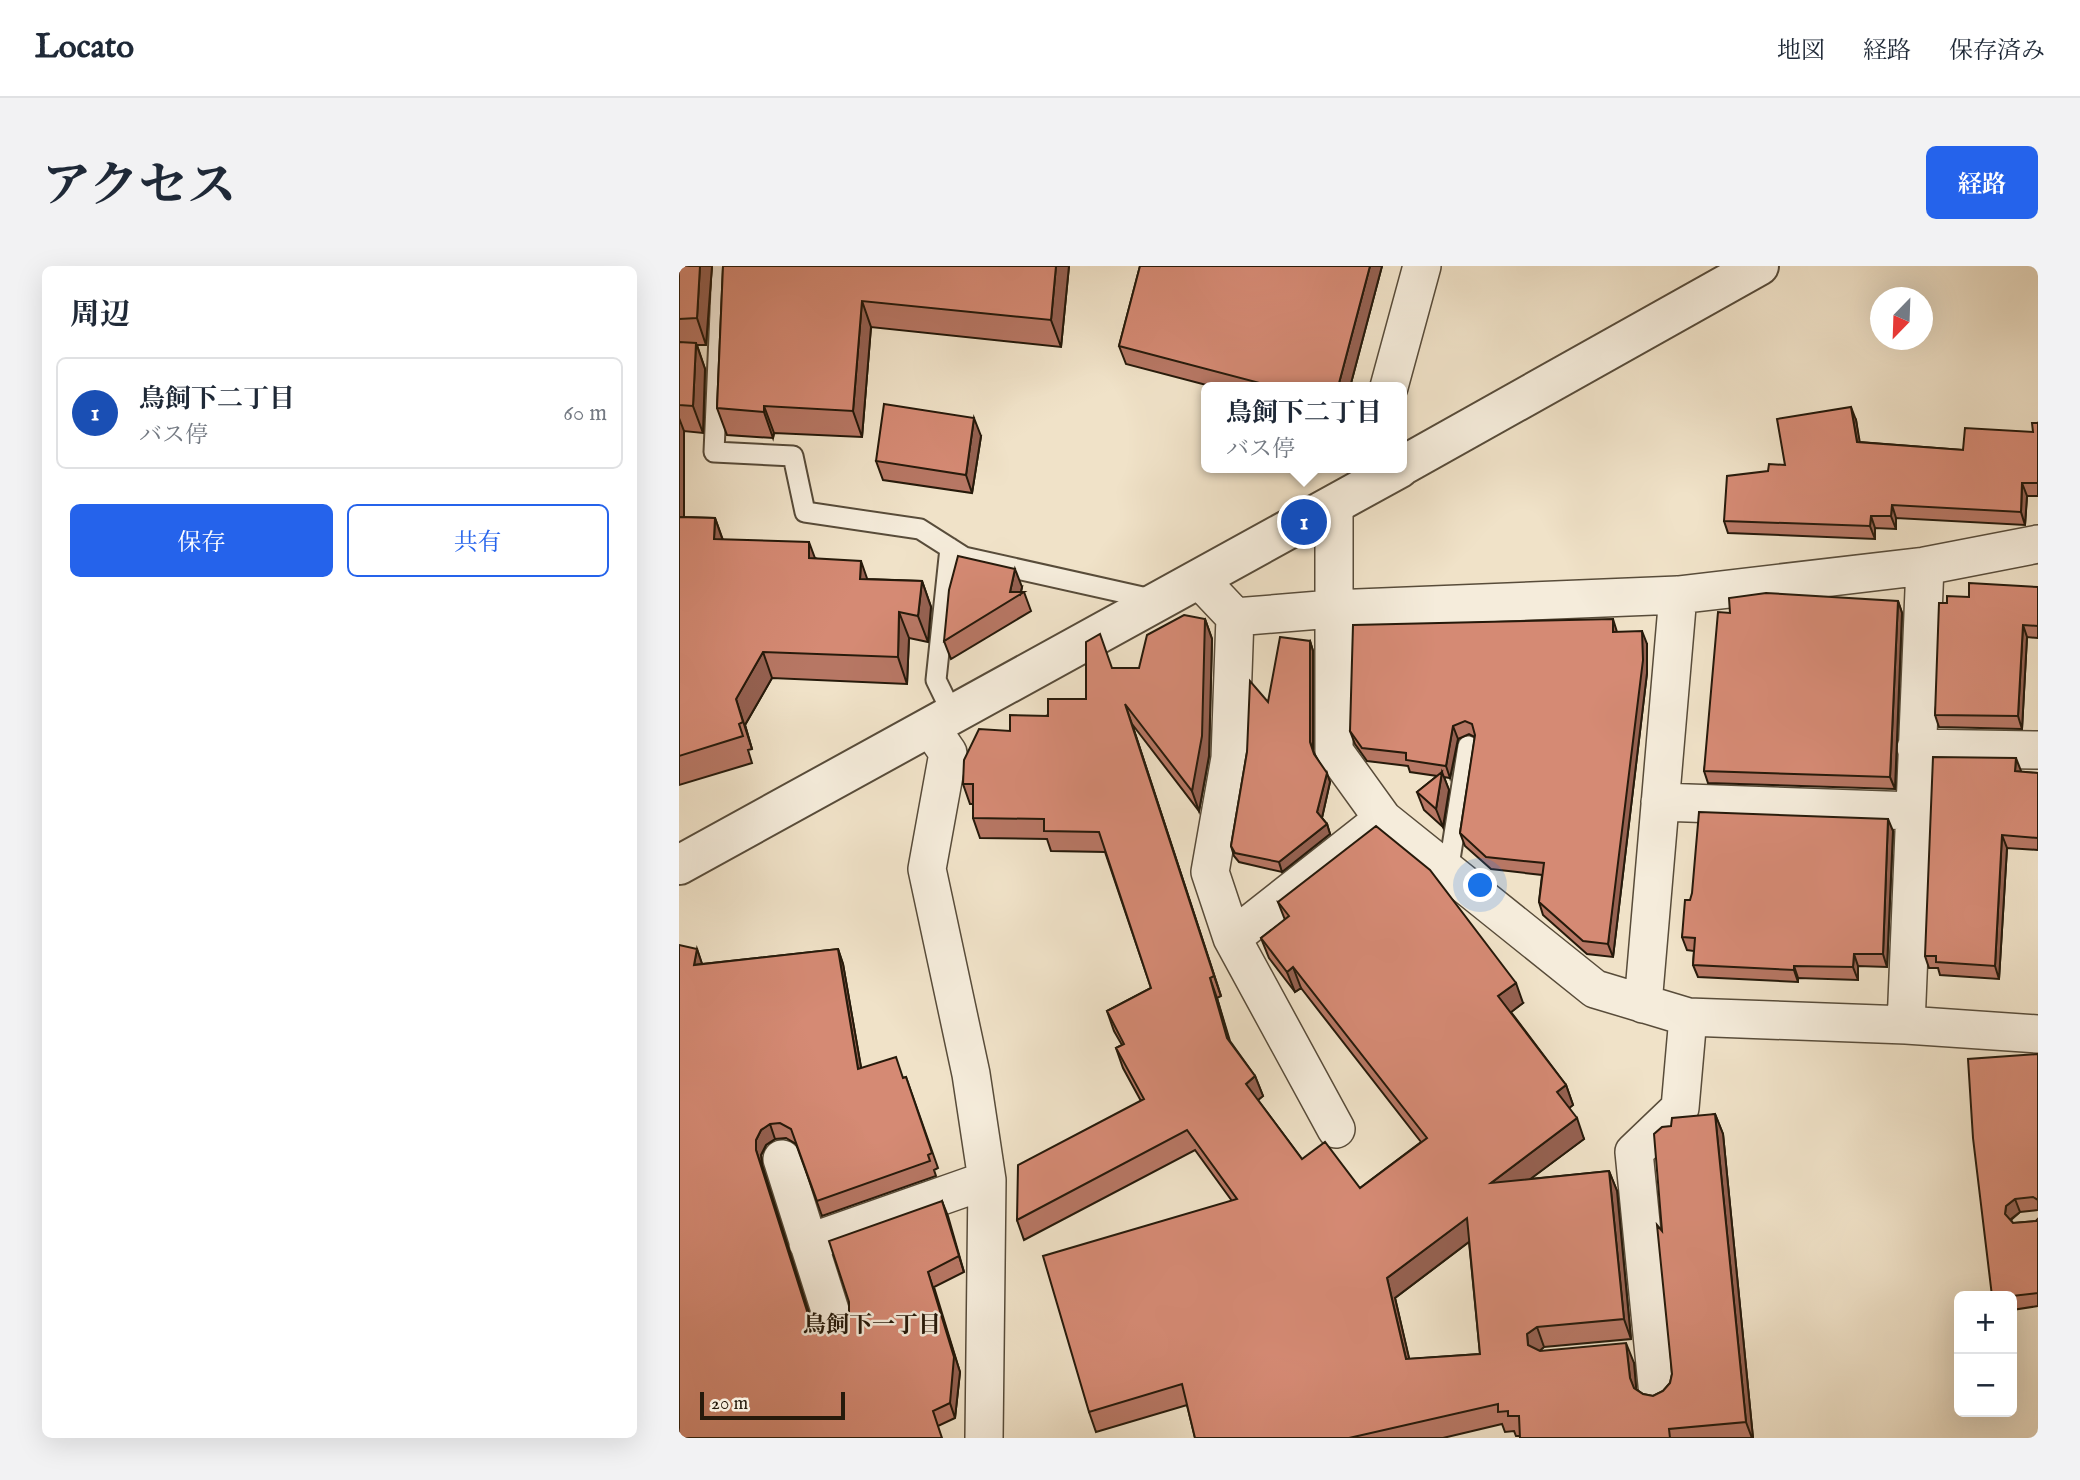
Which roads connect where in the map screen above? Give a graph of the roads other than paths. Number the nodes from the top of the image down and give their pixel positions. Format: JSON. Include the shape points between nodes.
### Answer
{"nodes":[{"id":1,"x":722,"y":266,"type":"edge"},
{"id":2,"x":1422,"y":266,"type":"edge"},
{"id":3,"x":1759,"y":266,"type":"edge"},
{"id":4,"x":718,"y":356,"type":"junction"},
{"id":5,"x":692,"y":357,"type":"edge"},
{"id":6,"x":1390,"y":382,"type":"edge"},
{"id":7,"x":1407,"y":464,"type":"edge"},
{"id":8,"x":1387,"y":473,"type":"edge"},
{"id":9,"x":1354,"y":487,"type":"edge"},
{"id":10,"x":2038,"y":544,"type":"edge"},
{"id":11,"x":950,"y":548,"type":"junction"},
{"id":12,"x":1925,"y":566,"type":"junction"},
{"id":13,"x":1200,"y":580,"type":"junction"},
{"id":14,"x":1678,"y":595,"type":"junction"},
{"id":15,"x":1162,"y":601,"type":"junction"},
{"id":16,"x":1332,"y":609,"type":"junction"},
{"id":17,"x":1235,"y":617,"type":"junction"},
{"id":18,"x":942,"y":721,"type":"junction"},
{"id":19,"x":1468,"y":746,"type":"dead end"},
{"id":20,"x":1916,"y":748,"type":"junction"},
{"id":21,"x":2038,"y":750,"type":"edge"},
{"id":22,"x":1660,"y":802,"type":"junction"},
{"id":23,"x":1914,"y":811,"type":"junction"},
{"id":24,"x":1383,"y":819,"type":"junction"},
{"id":25,"x":679,"y":865,"type":"edge"},
{"id":26,"x":1448,"y":872,"type":"junction"},
{"id":27,"x":1232,"y":938,"type":"junction"},
{"id":28,"x":1643,"y":1004,"type":"junction"},
{"id":29,"x":1688,"y":1017,"type":"junction"},
{"id":30,"x":1906,"y":1025,"type":"junction"},
{"id":31,"x":2038,"y":1034,"type":"edge"},
{"id":32,"x":1336,"y":1129,"type":"dead end"},
{"id":33,"x":782,"y":1159,"type":"dead end"},
{"id":34,"x":987,"y":1181,"type":"junction"},
{"id":35,"x":808,"y":1243,"type":"junction"},
{"id":36,"x":834,"y":1323,"type":"dead end"},
{"id":37,"x":1658,"y":1395,"type":"edge"},
{"id":38,"x":984,"y":1438,"type":"edge"}],
"edges":[{"from":1,"to":4,"type":"lane"},
{"from":2,"to":6,"type":"street"},
{"from":3,"to":7,"type":"street"},
{"from":4,"to":5,"type":"lane"},
{"from":4,"to":11,"type":"lane","via":[[713,452],[793,456],[805,512],[920,529]]},
{"from":8,"to":9,"type":"street"},
{"from":9,"to":13,"type":"street"},
{"from":9,"to":16,"type":"street"},
{"from":10,"to":12,"type":"street"},
{"from":11,"to":15,"type":"lane","via":[[964,557]]},
{"from":11,"to":18,"type":"lane","via":[[936,680]]},
{"from":12,"to":14,"type":"street"},
{"from":12,"to":20,"type":"street"},
{"from":13,"to":15,"type":"street"},
{"from":13,"to":17,"type":"street"},
{"from":14,"to":16,"type":"street"},
{"from":14,"to":22,"type":"street"},
{"from":15,"to":18,"type":"street"},
{"from":16,"to":17,"type":"street"},
{"from":16,"to":24,"type":"street","via":[[1334,751]]},
{"from":17,"to":27,"type":"street","via":[[1230,758],[1210,872]]},
{"from":18,"to":25,"type":"street"},
{"from":18,"to":34,"type":"street","via":[[948,753],[927,869],[971,1074]]},
{"from":19,"to":26,"type":"lane"},
{"from":20,"to":21,"type":"street"},
{"from":20,"to":23,"type":"street"},
{"from":22,"to":23,"type":"street"},
{"from":22,"to":28,"type":"street"},
{"from":23,"to":30,"type":"street"},
{"from":24,"to":26,"type":"street"},
{"from":24,"to":27,"type":"street"},
{"from":26,"to":28,"type":"street","via":[[1595,989]]},
{"from":27,"to":32,"type":"street"},
{"from":28,"to":29,"type":"street"},
{"from":29,"to":30,"type":"street"},
{"from":29,"to":37,"type":"street","via":[[1680,1108],[1634,1152],[1647,1350]]},
{"from":30,"to":31,"type":"street"},
{"from":33,"to":35,"type":"street"},
{"from":34,"to":35,"type":"street"},
{"from":34,"to":38,"type":"street"},
{"from":35,"to":36,"type":"street"}]}
